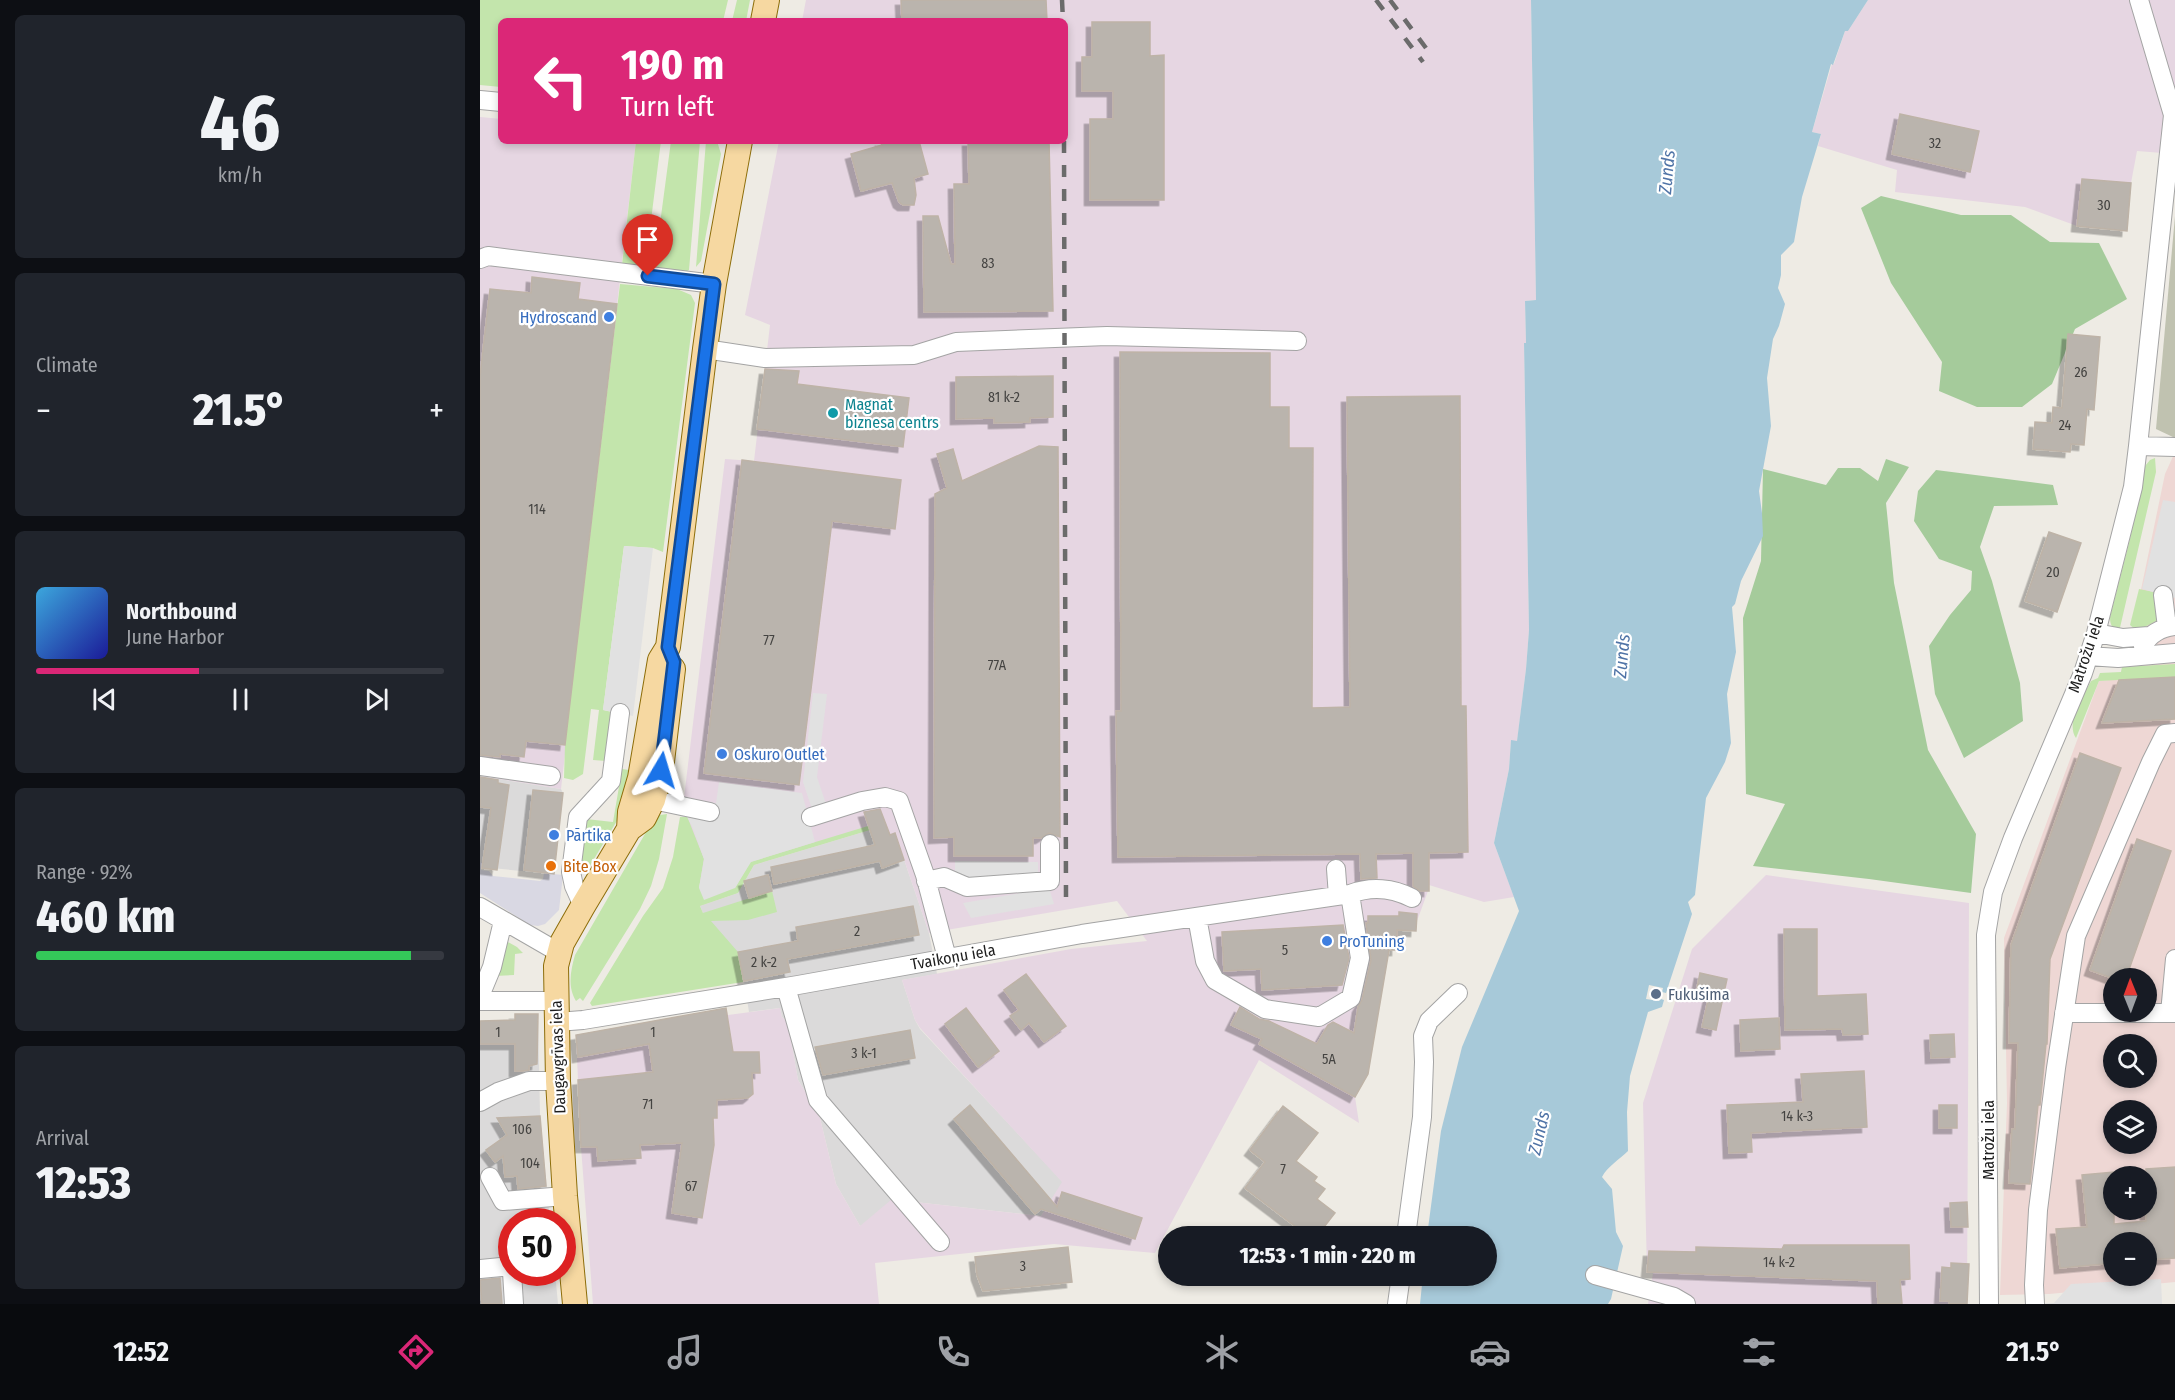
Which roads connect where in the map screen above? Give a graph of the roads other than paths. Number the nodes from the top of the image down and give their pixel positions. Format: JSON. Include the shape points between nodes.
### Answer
{"nodes":[{"id":1,"x":767,"y":0,"type":"edge"},
{"id":2,"x":2139,"y":0,"type":"edge"},
{"id":3,"x":764,"y":18,"type":"edge"},
{"id":4,"x":480,"y":100,"type":"edge"},
{"id":5,"x":498,"y":102,"type":"edge"},
{"id":6,"x":739,"y":144,"type":"edge"},
{"id":7,"x":480,"y":259,"type":"edge"},
{"id":8,"x":714,"y":284,"type":"junction"},
{"id":9,"x":1297,"y":341,"type":"dead end"},
{"id":10,"x":705,"y":349,"type":"junction"},
{"id":11,"x":2138,"y":446,"type":"junction"},
{"id":12,"x":2175,"y":447,"type":"edge"},
{"id":13,"x":2163,"y":594,"type":"dead end"},
{"id":14,"x":2171,"y":626,"type":"edge"},
{"id":15,"x":2096,"y":633,"type":"junction"},
{"id":16,"x":2149,"y":636,"type":"junction"},
{"id":17,"x":668,"y":647,"type":"junction"},
{"id":18,"x":2175,"y":653,"type":"edge"},
{"id":19,"x":2138,"y":655,"type":"junction"},
{"id":20,"x":2088,"y":656,"type":"junction"},
{"id":21,"x":620,"y":713,"type":"dead end"},
{"id":22,"x":2175,"y":734,"type":"edge"},
{"id":23,"x":480,"y":766,"type":"edge"},
{"id":24,"x":551,"y":776,"type":"dead end"},
{"id":25,"x":653,"y":800,"type":"junction"},
{"id":26,"x":710,"y":812,"type":"dead end"},
{"id":27,"x":811,"y":817,"type":"dead end"},
{"id":28,"x":629,"y":829,"type":"junction"},
{"id":29,"x":1050,"y":844,"type":"dead end"},
{"id":30,"x":1336,"y":869,"type":"dead end"},
{"id":31,"x":926,"y":880,"type":"junction"},
{"id":32,"x":1344,"y":895,"type":"junction"},
{"id":33,"x":1412,"y":898,"type":"dead end"},
{"id":34,"x":584,"y":906,"type":"junction"},
{"id":35,"x":480,"y":907,"type":"edge"},
{"id":36,"x":1197,"y":917,"type":"junction"},
{"id":37,"x":503,"y":921,"type":"junction"},
{"id":38,"x":558,"y":952,"type":"junction"},
{"id":39,"x":947,"y":958,"type":"junction"},
{"id":40,"x":2175,"y":959,"type":"edge"},
{"id":41,"x":786,"y":987,"type":"junction"},
{"id":42,"x":1458,"y":993,"type":"dead end"},
{"id":43,"x":480,"y":996,"type":"edge"},
{"id":44,"x":480,"y":1001,"type":"edge"},
{"id":45,"x":556,"y":1011,"type":"junction"},
{"id":46,"x":2064,"y":1013,"type":"junction"},
{"id":47,"x":2172,"y":1013,"type":"edge"},
{"id":48,"x":558,"y":1081,"type":"junction"},
{"id":49,"x":480,"y":1102,"type":"edge"},
{"id":50,"x":490,"y":1177,"type":"dead end"},
{"id":51,"x":565,"y":1196,"type":"junction"},
{"id":52,"x":565,"y":1208,"type":"edge"},
{"id":53,"x":1407,"y":1226,"type":"edge"},
{"id":54,"x":940,"y":1242,"type":"dead end"},
{"id":55,"x":498,"y":1268,"type":"edge"},
{"id":56,"x":480,"y":1269,"type":"edge"},
{"id":57,"x":1594,"y":1275,"type":"dead end"},
{"id":58,"x":513,"y":1286,"type":"edge"},
{"id":59,"x":572,"y":1286,"type":"edge"},
{"id":60,"x":1399,"y":1286,"type":"edge"},
{"id":61,"x":514,"y":1304,"type":"edge"},
{"id":62,"x":575,"y":1304,"type":"edge"},
{"id":63,"x":1397,"y":1304,"type":"edge"},
{"id":64,"x":1686,"y":1304,"type":"edge"},
{"id":65,"x":1989,"y":1304,"type":"edge"},
{"id":66,"x":2035,"y":1304,"type":"edge"}],
"edges":[{"from":1,"to":3,"type":"main road"},
{"from":2,"to":11,"type":"street","name":"Matrožu iela","via":[[2173,115]]},
{"from":4,"to":5,"type":"street"},
{"from":6,"to":8,"type":"main road","name":"Daugavgrīvas iela"},
{"from":7,"to":8,"type":"street","via":[[488,256]]},
{"from":8,"to":10,"type":"main road","name":"Daugavgrīvas iela"},
{"from":9,"to":10,"type":"street","via":[[1107,336],[956,342],[914,355],[765,358]]},
{"from":10,"to":17,"type":"main road","name":"Daugavgrīvas iela"},
{"from":11,"to":12,"type":"street"},
{"from":11,"to":15,"type":"street","name":"Matrožu iela","via":[[2133,487]]},
{"from":13,"to":14,"type":"street"},
{"from":14,"to":16,"type":"street"},
{"from":15,"to":16,"type":"street","via":[[2123,638]]},
{"from":15,"to":20,"type":"street","name":"Matrožu iela"},
{"from":16,"to":19,"type":"street"},
{"from":17,"to":25,"type":"main road","name":"Daugavgrīvas iela","via":[[674,662],[661,770]]},
{"from":17,"to":28,"type":"main road","name":"Daugavgrīvas iela","via":[[660,660]]},
{"from":18,"to":19,"type":"street"},
{"from":19,"to":20,"type":"street"},
{"from":20,"to":65,"type":"street","name":"Matrožu iela","via":[[2013,838],[1989,909]]},
{"from":21,"to":34,"type":"street","via":[[611,781],[578,817],[571,872]]},
{"from":22,"to":46,"type":"street","via":[[2164,734],[2076,936]]},
{"from":23,"to":24,"type":"street"},
{"from":25,"to":26,"type":"street"},
{"from":25,"to":28,"type":"main road","name":"Daugavgrīvas iela","via":[[644,818]]},
{"from":27,"to":31,"type":"street","via":[[862,801],[885,797],[899,801]]},
{"from":28,"to":34,"type":"main road","name":"Daugavgrīvas iela"},
{"from":29,"to":31,"type":"street","via":[[1050,881],[966,887],[944,877]]},
{"from":30,"to":32,"type":"street"},
{"from":31,"to":39,"type":"street"},
{"from":32,"to":33,"type":"street","name":"Tvaikoņu iela","via":[[1364,889],[1401,892]]},
{"from":32,"to":36,"type":"street","name":"Tvaikoņu iela"},
{"from":32,"to":36,"type":"street","via":[[1360,958],[1351,998],[1319,1017],[1265,1009],[1215,980],[1205,961]]},
{"from":34,"to":38,"type":"main road","name":"Daugavgrīvas iela"},
{"from":35,"to":37,"type":"street"},
{"from":36,"to":39,"type":"street","name":"Tvaikoņu iela"},
{"from":37,"to":38,"type":"street"},
{"from":37,"to":43,"type":"street"},
{"from":38,"to":45,"type":"main road","name":"Daugavgrīvas iela"},
{"from":39,"to":41,"type":"street","name":"Tvaikoņu iela"},
{"from":40,"to":47,"type":"street"},
{"from":41,"to":45,"type":"street","name":"Tvaikoņu iela","via":[[583,1020]]},
{"from":41,"to":54,"type":"street","via":[[818,1100]]},
{"from":42,"to":53,"type":"street","via":[[1428,1021],[1423,1036],[1422,1117]]},
{"from":44,"to":45,"type":"street","name":"Tvaikoņu iela"},
{"from":45,"to":48,"type":"main road","name":"Daugavgrīvas iela"},
{"from":46,"to":47,"type":"street"},
{"from":46,"to":66,"type":"street","via":[[2038,1210]]},
{"from":48,"to":49,"type":"street","via":[[529,1081]]},
{"from":48,"to":51,"type":"main road","name":"Daugavgrīvas iela"},
{"from":50,"to":51,"type":"street","via":[[503,1201]]},
{"from":51,"to":52,"type":"main road","name":"Daugavgrīvas iela"},
{"from":55,"to":56,"type":"street"},
{"from":57,"to":64,"type":"street"},
{"from":58,"to":61,"type":"street"},
{"from":59,"to":62,"type":"main road","name":"Daugavgrīvas iela"},
{"from":60,"to":63,"type":"street"}]}
